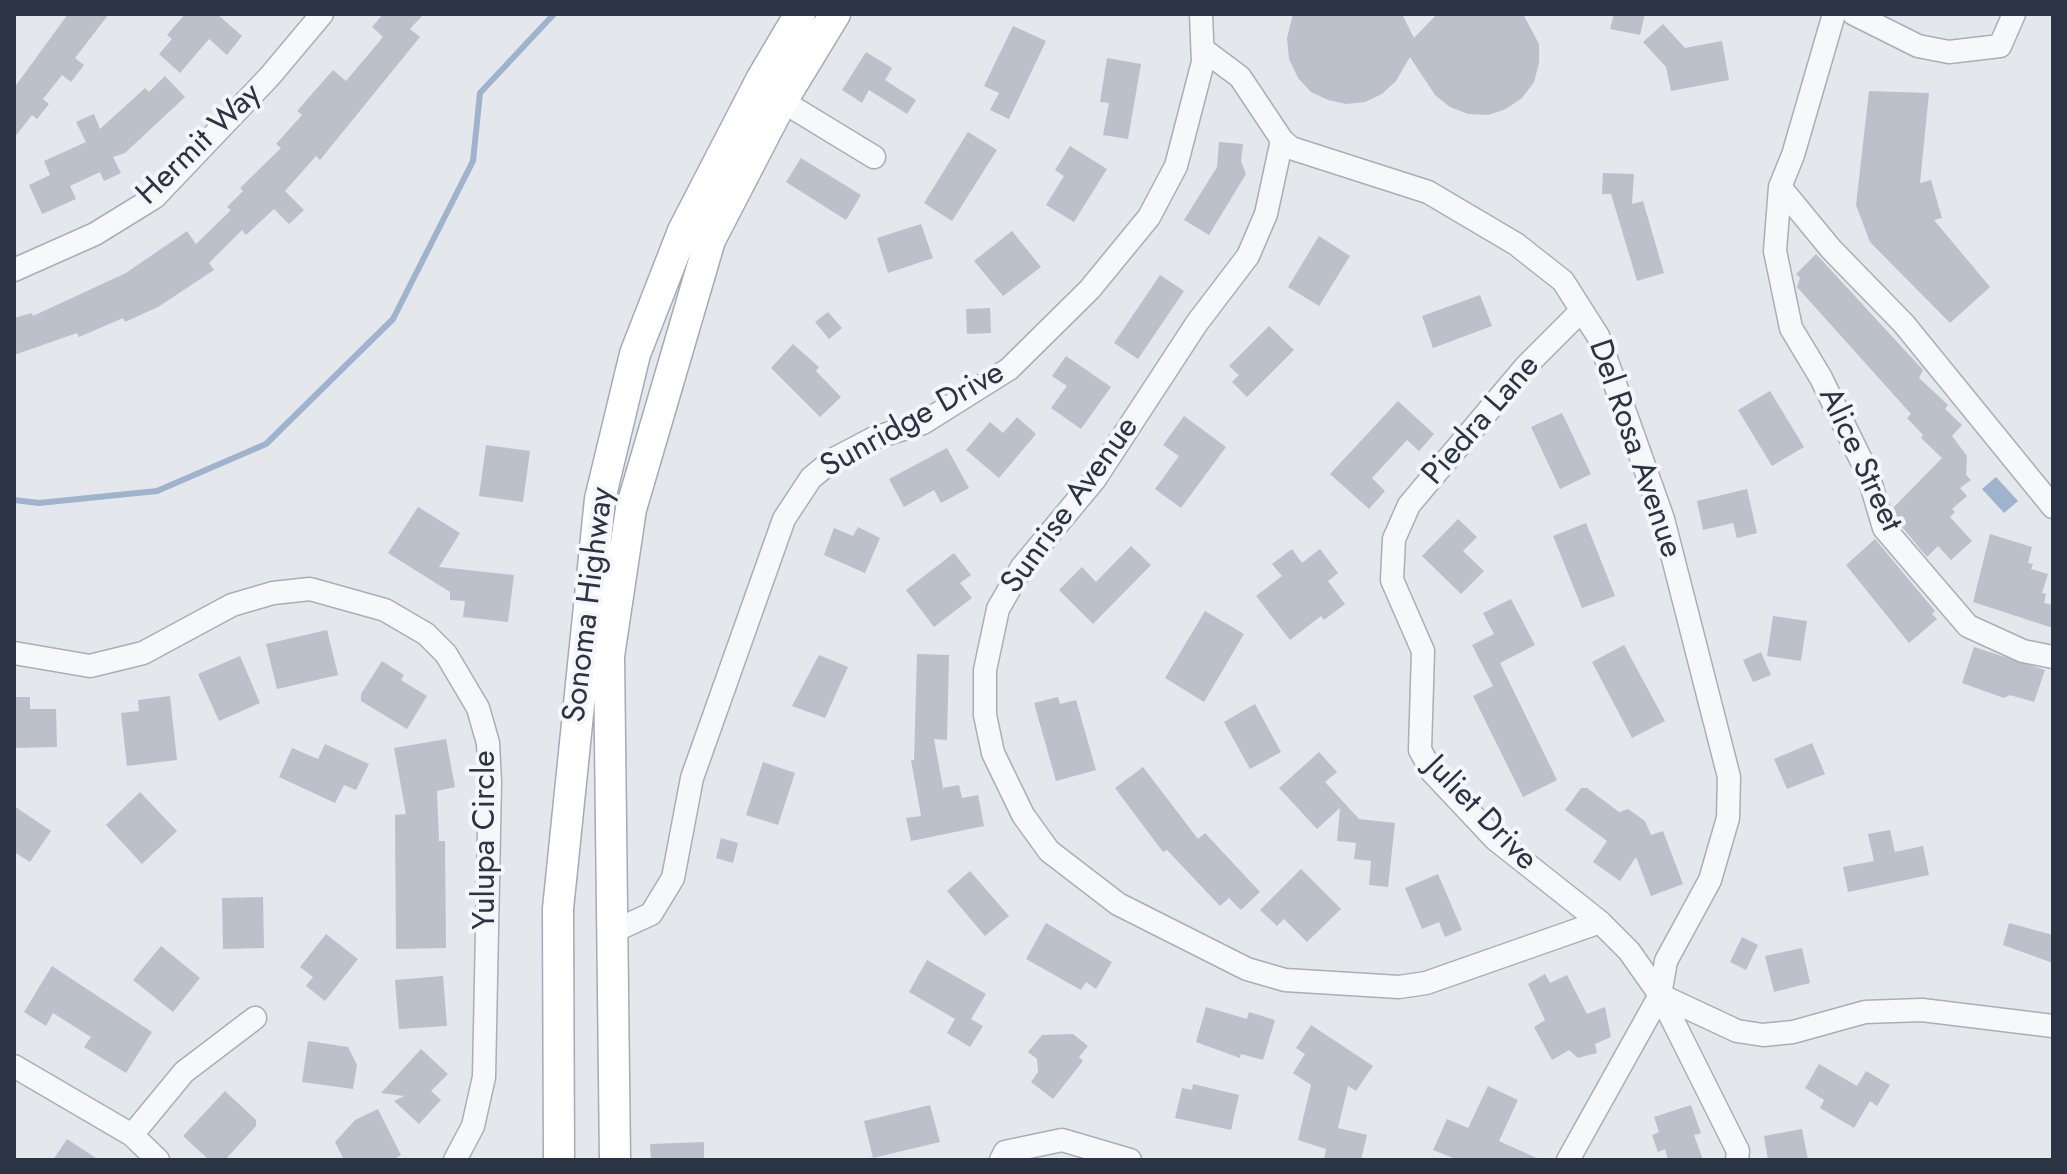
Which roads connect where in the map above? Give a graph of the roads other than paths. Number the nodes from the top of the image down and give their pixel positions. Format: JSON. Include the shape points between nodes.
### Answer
{"nodes":[{"id":1,"x":322,"y":14,"type":"edge"},
{"id":2,"x":800,"y":14,"type":"edge"},
{"id":3,"x":835,"y":14,"type":"edge"},
{"id":4,"x":1201,"y":14,"type":"edge"},
{"id":5,"x":1834,"y":14,"type":"edge"},
{"id":6,"x":1854,"y":14,"type":"edge"},
{"id":7,"x":2014,"y":14,"type":"edge"},
{"id":8,"x":1204,"y":50,"type":"junction"},
{"id":9,"x":771,"y":90,"type":"junction"},
{"id":10,"x":1282,"y":140,"type":"junction"},
{"id":11,"x":874,"y":157,"type":"dead end"},
{"id":12,"x":1780,"y":187,"type":"junction"},
{"id":13,"x":14,"y":270,"type":"edge"},
{"id":14,"x":1581,"y":311,"type":"junction"},
{"id":15,"x":2053,"y":507,"type":"edge"},
{"id":16,"x":1394,"y":539,"type":"joint"},
{"id":17,"x":14,"y":653,"type":"edge"},
{"id":18,"x":2053,"y":657,"type":"edge"},
{"id":19,"x":1600,"y":922,"type":"junction"},
{"id":20,"x":614,"y":931,"type":"junction"},
{"id":21,"x":1660,"y":995,"type":"junction"},
{"id":22,"x":255,"y":1018,"type":"dead end"},
{"id":23,"x":2053,"y":1026,"type":"edge"},
{"id":24,"x":14,"y":1066,"type":"edge"},
{"id":25,"x":132,"y":1135,"type":"junction"},
{"id":26,"x":158,"y":1160,"type":"edge"},
{"id":27,"x":455,"y":1160,"type":"edge"},
{"id":28,"x":559,"y":1160,"type":"edge"},
{"id":29,"x":615,"y":1160,"type":"edge"},
{"id":30,"x":1001,"y":1160,"type":"edge"},
{"id":31,"x":1130,"y":1160,"type":"edge"},
{"id":32,"x":1568,"y":1160,"type":"edge"},
{"id":33,"x":1737,"y":1160,"type":"edge"}],
"edges":[{"from":1,"to":13,"type":"street","name":"Hermit Way","via":[[155,197],[95,234]]},
{"from":2,"to":9,"type":"main road"},
{"from":3,"to":9,"type":"main road"},
{"from":4,"to":8,"type":"street","name":"Sunridge Drive"},
{"from":5,"to":12,"type":"street","name":"Alice Street"},
{"from":6,"to":7,"type":"street","via":[[1918,46],[1949,52],[2000,46]]},
{"from":8,"to":10,"type":"street","via":[[1240,77]]},
{"from":8,"to":20,"type":"street","name":"Sunridge Drive","via":[[1176,166],[1149,217],[1090,289],[1009,369],[923,423],[874,438],[811,478],[784,519],[742,629],[692,778],[673,878],[651,914]]},
{"from":9,"to":11,"type":"street"},
{"from":9,"to":20,"type":"main road","name":"Sonoma Highway","via":[[710,240],[631,509],[609,656]]},
{"from":9,"to":28,"type":"main road","name":"Sonoma Highway","via":[[683,231],[635,354],[600,499],[558,909]]},
{"from":10,"to":14,"type":"street","name":"Del Rosa Avenue","via":[[1291,148],[1428,192],[1516,244],[1563,281]]},
{"from":10,"to":19,"type":"street","name":"Sunrise Avenue","via":[[1266,214],[1248,256],[1197,323],[1095,479],[1022,567],[998,609],[985,670],[985,715],[993,753],[1023,815],[1049,851],[1118,904],[1247,969],[1285,980],[1399,987],[1426,983]]},
{"from":12,"to":15,"type":"street","via":[[1904,324]]},
{"from":12,"to":18,"type":"street","name":"Alice Street","via":[[1775,251],[1791,328],[1868,474],[1884,528],[1968,626],[2023,651]]},
{"from":14,"to":16,"type":"street","name":"Piedra Lane","via":[[1526,366],[1409,505]]},
{"from":14,"to":21,"type":"street","name":"Del Rosa Avenue","via":[[1598,336],[1663,519],[1729,777],[1728,818],[1710,880],[1666,961]]},
{"from":16,"to":19,"type":"street","name":"Juliet Drive","via":[[1392,580],[1423,651],[1420,750],[1432,772],[1495,839]]},
{"from":17,"to":27,"type":"street","name":"Yulupa Circle","via":[[90,666],[143,653],[232,605],[310,589],[385,610],[426,634],[446,654],[478,708],[488,743],[490,782],[484,1077],[473,1126]]},
{"from":19,"to":21,"type":"street"},
{"from":20,"to":29,"type":"main road","name":"Sonoma Highway"},
{"from":21,"to":23,"type":"street","via":[[1737,1031],[1763,1035],[1865,1012],[1908,1010]]},
{"from":21,"to":32,"type":"street","name":"Del Rosa Avenue"},
{"from":21,"to":33,"type":"street","via":[[1738,1151]]},
{"from":22,"to":25,"type":"street","via":[[184,1072]]},
{"from":24,"to":25,"type":"street"},
{"from":25,"to":26,"type":"street"},
{"from":30,"to":31,"type":"street","via":[[1005,1152],[1062,1140]]}]}
